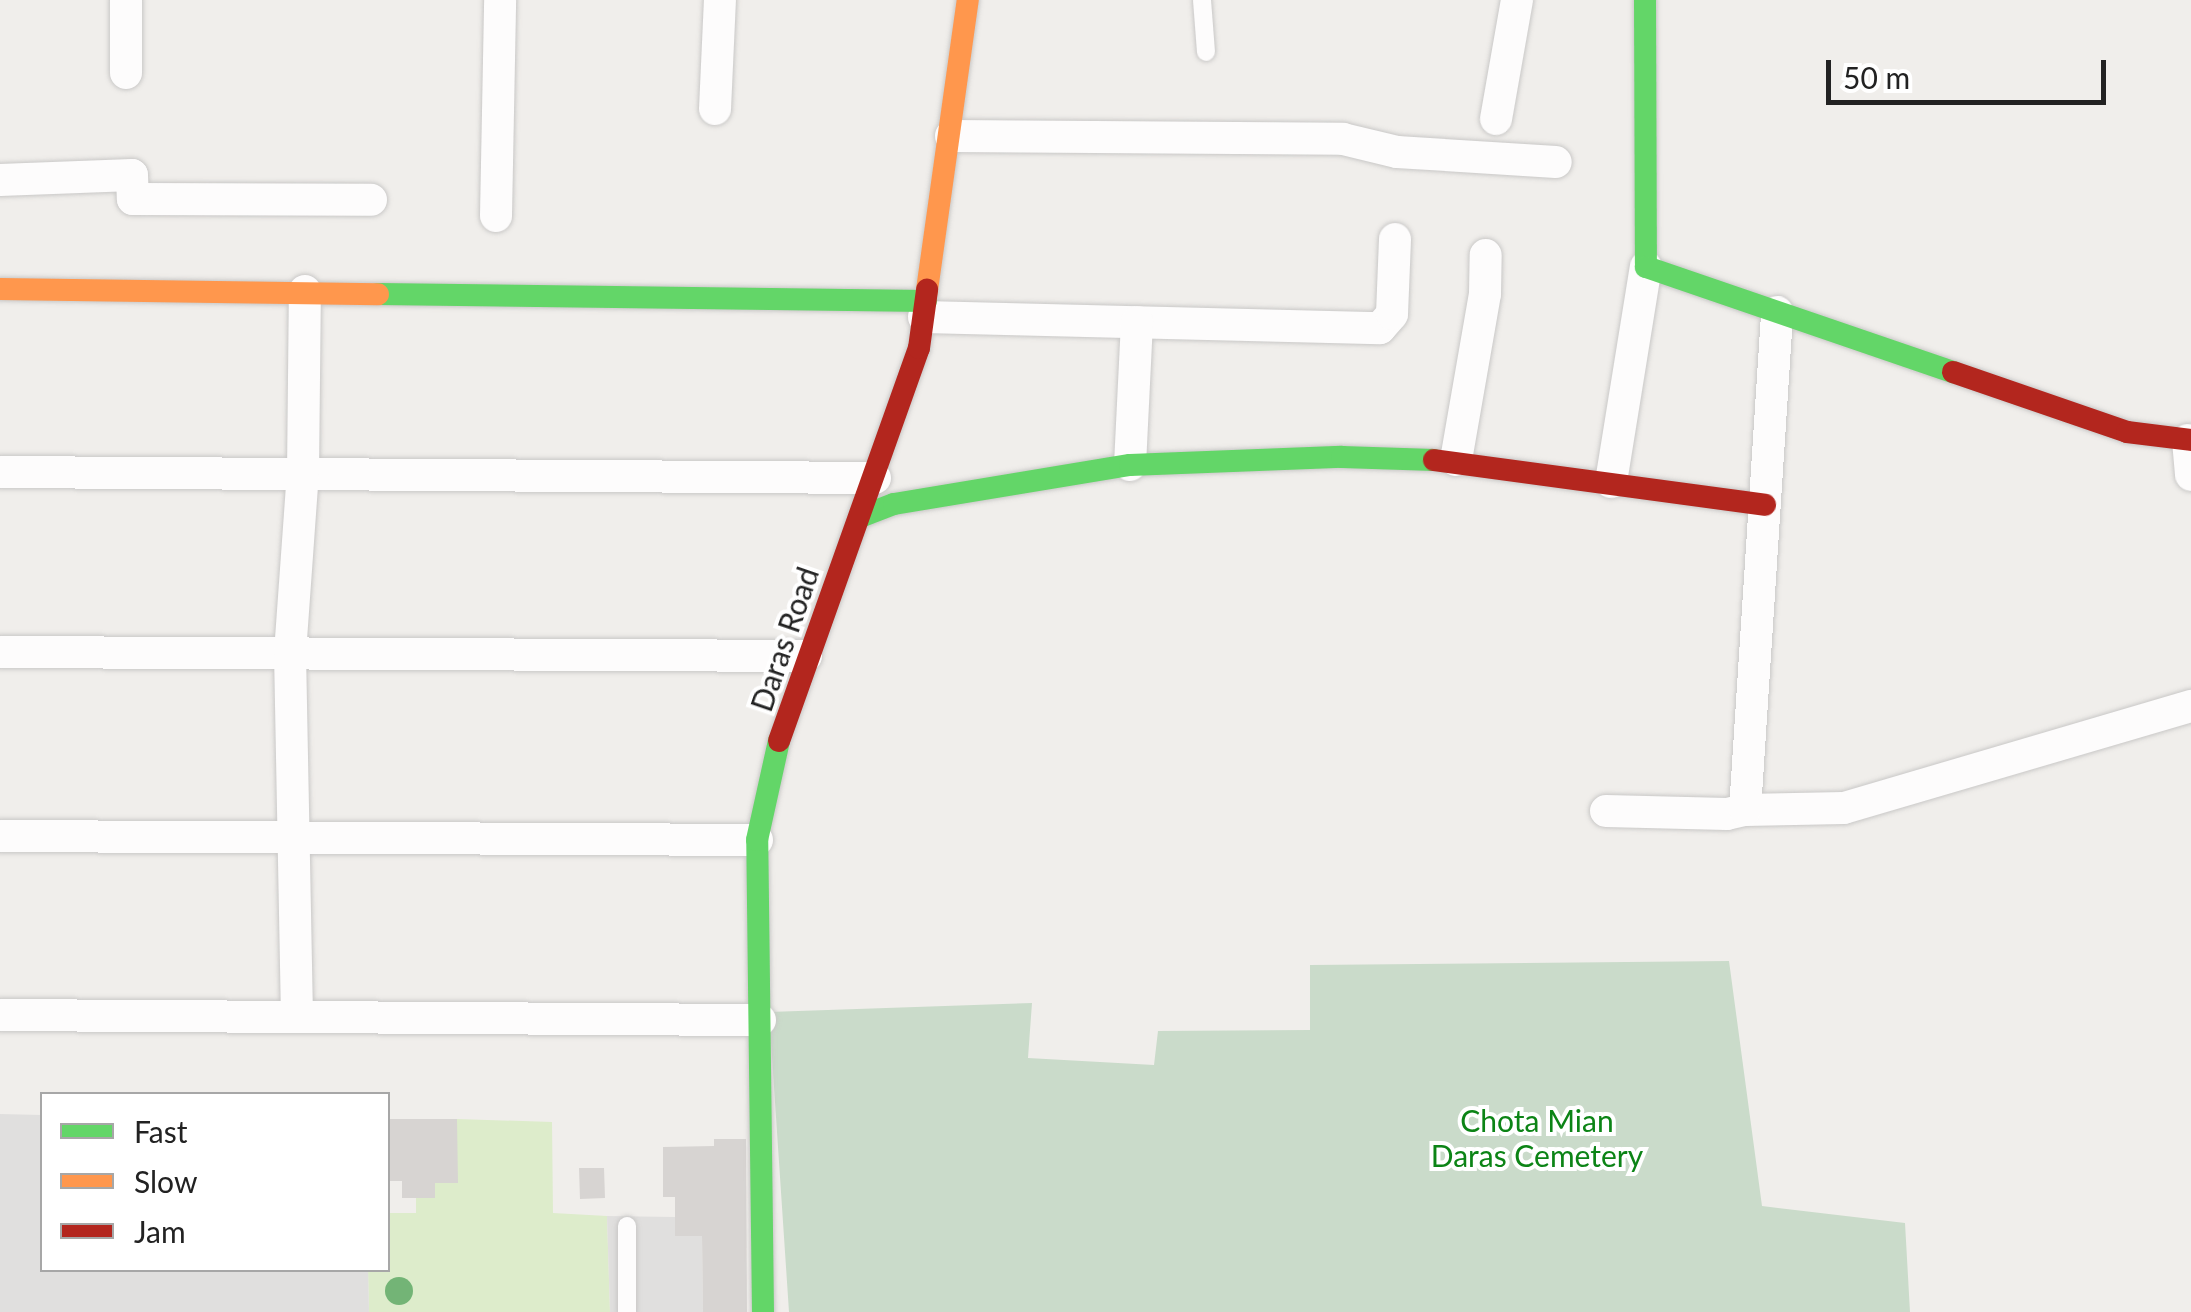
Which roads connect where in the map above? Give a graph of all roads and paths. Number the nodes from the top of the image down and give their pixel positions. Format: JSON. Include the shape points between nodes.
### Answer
{"nodes":[{"id":1,"x":126,"y":0,"type":"edge"},
{"id":2,"x":500,"y":0,"type":"edge"},
{"id":3,"x":720,"y":0,"type":"edge"},
{"id":4,"x":968,"y":0,"type":"edge"},
{"id":5,"x":1202,"y":0,"type":"edge"},
{"id":6,"x":1517,"y":0,"type":"edge"},
{"id":7,"x":1645,"y":0,"type":"edge"},
{"id":8,"x":1206,"y":52,"type":"dead end"},
{"id":9,"x":126,"y":74,"type":"dead end"},
{"id":10,"x":715,"y":108,"type":"dead end"},
{"id":11,"x":1496,"y":119,"type":"dead end"},
{"id":12,"x":951,"y":136,"type":"junction"},
{"id":13,"x":1556,"y":162,"type":"dead end"},
{"id":14,"x":0,"y":180,"type":"edge"},
{"id":15,"x":370,"y":200,"type":"dead end"},
{"id":16,"x":496,"y":216,"type":"dead end"},
{"id":17,"x":1395,"y":240,"type":"dead end"},
{"id":18,"x":1486,"y":255,"type":"dead end"},
{"id":19,"x":1646,"y":268,"type":"junction"},
{"id":20,"x":0,"y":289,"type":"edge"},
{"id":21,"x":305,"y":291,"type":"junction"},
{"id":22,"x":925,"y":309,"type":"junction"},
{"id":23,"x":1777,"y":312,"type":"junction"},
{"id":24,"x":1137,"y":322,"type":"junction"},
{"id":25,"x":2189,"y":440,"type":"edge"},
{"id":26,"x":1456,"y":460,"type":"junction"},
{"id":27,"x":1130,"y":465,"type":"junction"},
{"id":28,"x":0,"y":472,"type":"edge"},
{"id":29,"x":303,"y":474,"type":"junction"},
{"id":30,"x":2191,"y":476,"type":"edge"},
{"id":31,"x":875,"y":478,"type":"junction"},
{"id":32,"x":1611,"y":482,"type":"junction"},
{"id":33,"x":1765,"y":505,"type":"junction"},
{"id":34,"x":860,"y":517,"type":"junction"},
{"id":35,"x":0,"y":652,"type":"edge"},
{"id":36,"x":290,"y":653,"type":"junction"},
{"id":37,"x":806,"y":656,"type":"junction"},
{"id":38,"x":2191,"y":706,"type":"edge"},
{"id":39,"x":1746,"y":810,"type":"junction"},
{"id":40,"x":1606,"y":811,"type":"dead end"},
{"id":41,"x":0,"y":836,"type":"edge"},
{"id":42,"x":294,"y":837,"type":"junction"},
{"id":43,"x":757,"y":840,"type":"junction"},
{"id":44,"x":0,"y":1015,"type":"edge"},
{"id":45,"x":297,"y":1017,"type":"junction"},
{"id":46,"x":760,"y":1020,"type":"junction"},
{"id":47,"x":627,"y":1226,"type":"dead end"},
{"id":48,"x":627,"y":1312,"type":"edge"},
{"id":49,"x":763,"y":1312,"type":"edge"}],
"edges":[{"from":1,"to":9,"type":"street"},
{"from":2,"to":16,"type":"street"},
{"from":3,"to":10,"type":"street"},
{"from":4,"to":12,"type":"street","name":"Daras Road"},
{"from":5,"to":8,"type":"lane"},
{"from":6,"to":11,"type":"street"},
{"from":7,"to":19,"type":"street"},
{"from":12,"to":13,"type":"street","via":[[1343,140],[1398,152]]},
{"from":12,"to":22,"type":"street","name":"Daras Road"},
{"from":14,"to":15,"type":"street","via":[[132,176],[133,199]]},
{"from":17,"to":24,"type":"street","via":[[1392,314],[1380,328]]},
{"from":18,"to":26,"type":"street"},
{"from":19,"to":23,"type":"street"},
{"from":19,"to":32,"type":"street"},
{"from":20,"to":21,"type":"street"},
{"from":21,"to":22,"type":"street"},
{"from":21,"to":29,"type":"street"},
{"from":22,"to":24,"type":"street"},
{"from":22,"to":31,"type":"street","name":"Daras Road","via":[[919,348]]},
{"from":23,"to":25,"type":"street","via":[[2127,432]]},
{"from":23,"to":33,"type":"street"},
{"from":24,"to":27,"type":"street"},
{"from":25,"to":30,"type":"street"},
{"from":26,"to":27,"type":"street"},
{"from":26,"to":32,"type":"street"},
{"from":27,"to":34,"type":"street","via":[[894,504]]},
{"from":28,"to":29,"type":"street"},
{"from":29,"to":31,"type":"street"},
{"from":29,"to":36,"type":"street"},
{"from":31,"to":34,"type":"street","name":"Daras Road"},
{"from":32,"to":33,"type":"street"},
{"from":33,"to":39,"type":"street"},
{"from":34,"to":37,"type":"street","name":"Daras Road"},
{"from":35,"to":36,"type":"street"},
{"from":36,"to":37,"type":"street"},
{"from":36,"to":42,"type":"street"},
{"from":37,"to":43,"type":"street","name":"Daras Road"},
{"from":38,"to":39,"type":"street","via":[[1844,808]]},
{"from":39,"to":40,"type":"street"},
{"from":41,"to":42,"type":"street"},
{"from":42,"to":43,"type":"street"},
{"from":42,"to":45,"type":"street"},
{"from":43,"to":46,"type":"street","name":"Daras Road"},
{"from":44,"to":45,"type":"street"},
{"from":45,"to":46,"type":"street"},
{"from":46,"to":49,"type":"street","name":"Daras Road"},
{"from":47,"to":48,"type":"lane"}]}
